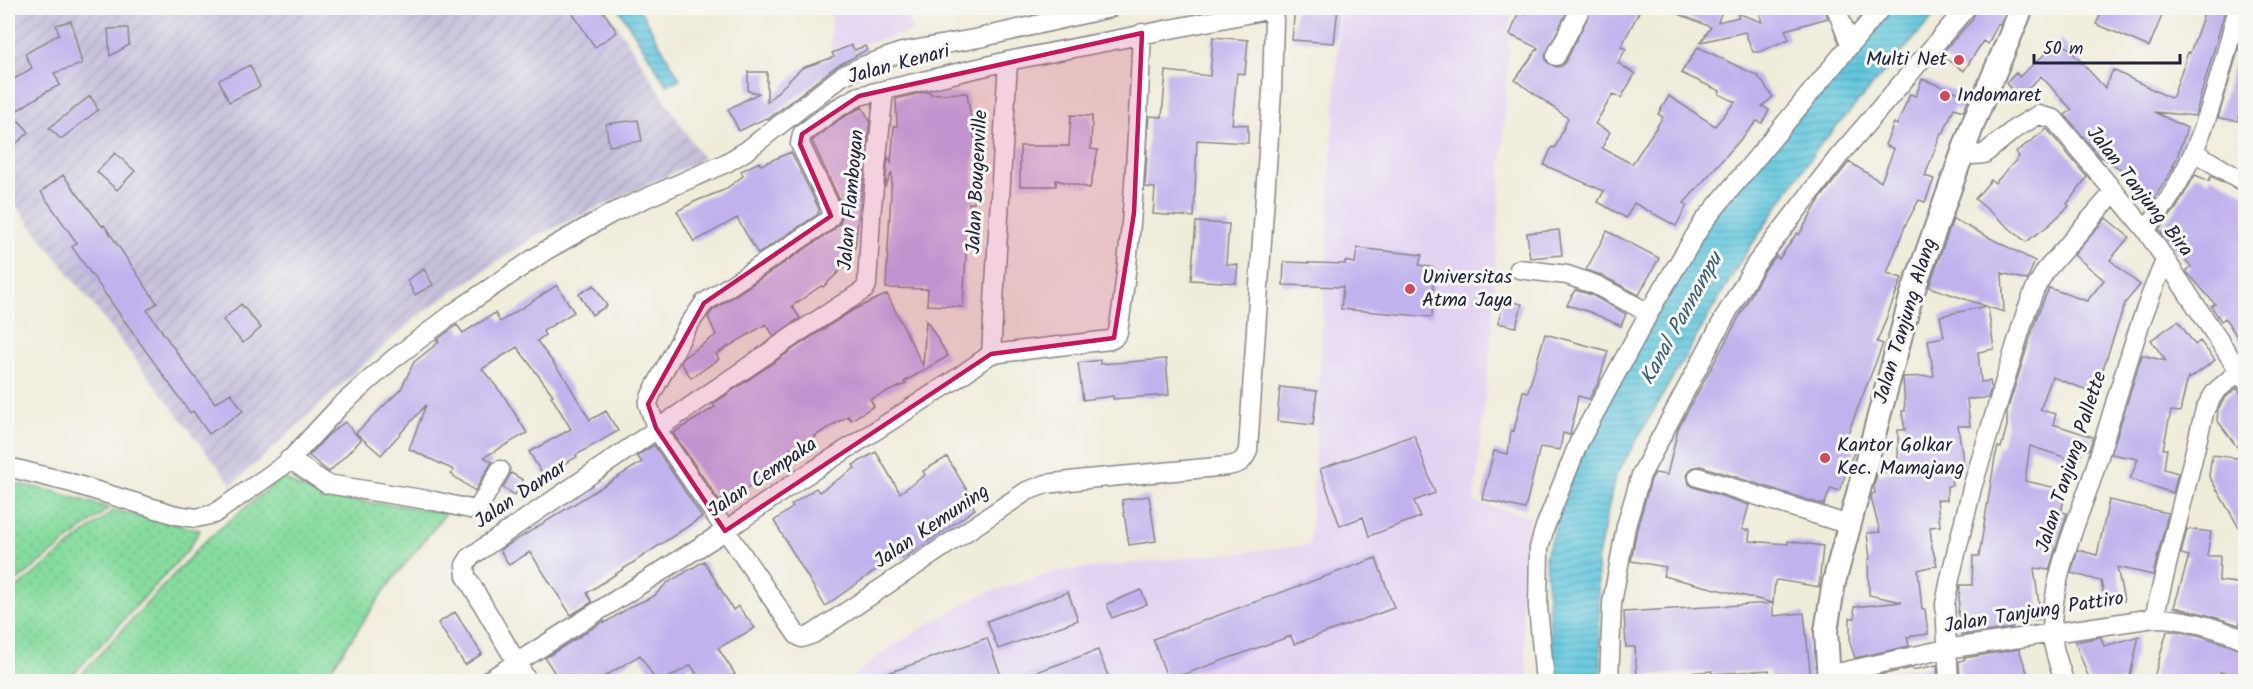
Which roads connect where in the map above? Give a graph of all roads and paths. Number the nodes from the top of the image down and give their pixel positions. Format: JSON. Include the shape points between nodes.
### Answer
{"nodes":[{"id":1,"x":1110,"y":8,"type":"edge"},
{"id":2,"x":1581,"y":8,"type":"edge"},
{"id":3,"x":1836,"y":8,"type":"edge"},
{"id":4,"x":1881,"y":8,"type":"edge"},
{"id":5,"x":1966,"y":8,"type":"edge"},
{"id":6,"x":2022,"y":8,"type":"edge"},
{"id":7,"x":2238,"y":8,"type":"edge"},
{"id":8,"x":1142,"y":33,"type":"junction"},
{"id":9,"x":1850,"y":44,"type":"junction"},
{"id":10,"x":1556,"y":56,"type":"dead end"},
{"id":11,"x":1008,"y":61,"type":"junction"},
{"id":12,"x":884,"y":90,"type":"junction"},
{"id":13,"x":2194,"y":152,"type":"junction"},
{"id":14,"x":1962,"y":156,"type":"junction"},
{"id":15,"x":2246,"y":183,"type":"edge"},
{"id":16,"x":2114,"y":192,"type":"junction"},
{"id":17,"x":2145,"y":229,"type":"junction"},
{"id":18,"x":2165,"y":261,"type":"junction"},
{"id":19,"x":1519,"y":269,"type":"dead end"},
{"id":20,"x":1649,"y":313,"type":"junction"},
{"id":21,"x":991,"y":354,"type":"junction"},
{"id":22,"x":2242,"y":376,"type":"edge"},
{"id":23,"x":696,"y":404,"type":"joint"},
{"id":24,"x":656,"y":428,"type":"junction"},
{"id":25,"x":289,"y":459,"type":"junction"},
{"id":26,"x":1228,"y":466,"type":"joint"},
{"id":27,"x":8,"y":467,"type":"edge"},
{"id":28,"x":500,"y":470,"type":"dead end"},
{"id":29,"x":1698,"y":477,"type":"dead end"},
{"id":30,"x":1849,"y":525,"type":"junction"},
{"id":31,"x":725,"y":531,"type":"junction"},
{"id":32,"x":2154,"y":618,"type":"junction"},
{"id":33,"x":2052,"y":634,"type":"junction"},
{"id":34,"x":2246,"y":640,"type":"edge"},
{"id":35,"x":1946,"y":649,"type":"junction"},
{"id":36,"x":516,"y":662,"type":"junction"},
{"id":37,"x":1828,"y":678,"type":"edge"},
{"id":38,"x":486,"y":681,"type":"edge"},
{"id":39,"x":528,"y":681,"type":"edge"},
{"id":40,"x":1545,"y":681,"type":"edge"},
{"id":41,"x":1609,"y":681,"type":"edge"},
{"id":42,"x":1949,"y":681,"type":"edge"},
{"id":43,"x":2064,"y":681,"type":"edge"}],
"edges":[{"from":1,"to":25,"type":"street","via":[[979,39],[902,52],[842,76],[726,163],[612,213],[499,281],[392,360]]},
{"from":2,"to":10,"type":"street"},
{"from":3,"to":9,"type":"street"},
{"from":4,"to":9,"type":"street"},
{"from":5,"to":41,"type":"street","via":[[1839,156],[1755,265],[1682,396],[1641,475],[1626,526],[1612,603]]},
{"from":6,"to":14,"type":"street","name":"Jalan Tanjung Alang"},
{"from":7,"to":13,"type":"street"},
{"from":8,"to":11,"type":"street","name":"Jalan Kenari"},
{"from":8,"to":21,"type":"street","via":[[1134,213],[1119,332],[1110,340]]},
{"from":8,"to":26,"type":"street","name":"Jalan Kenari","via":[[1267,10],[1274,19],[1248,450],[1240,464]]},
{"from":9,"to":20,"type":"street","via":[[1714,206]]},
{"from":11,"to":12,"type":"street","name":"Jalan Kenari"},
{"from":11,"to":21,"type":"street","name":"Jalan Bougenville"},
{"from":12,"to":23,"type":"street","name":"Jalan Flamboyan","via":[[867,285]]},
{"from":12,"to":24,"type":"street","name":"Jalan Kenari","via":[[848,101],[802,134],[800,144],[830,206],[831,216],[704,303],[651,395],[648,404]]},
{"from":13,"to":15,"type":"street"},
{"from":13,"to":17,"type":"street","via":[[2169,199]]},
{"from":14,"to":16,"type":"street","name":"Jalan Tanjung Bira","via":[[1984,154],[2038,115],[2054,119]]},
{"from":14,"to":30,"type":"street","name":"Jalan Tanjung Alang","via":[[1912,294]]},
{"from":16,"to":17,"type":"street","name":"Jalan Tanjung Bira"},
{"from":16,"to":35,"type":"street","via":[[2046,270],[2029,304],[1958,541],[1945,604]]},
{"from":17,"to":18,"type":"street","name":"Jalan Tanjung Bira"},
{"from":18,"to":22,"type":"street","name":"Jalan Tanjung Bira"},
{"from":18,"to":33,"type":"street","name":"Jalan Tanjung Pallette","via":[[2143,315],[2067,549],[2057,585]]},
{"from":19,"to":20,"type":"street","via":[[1567,275],[1596,285]]},
{"from":20,"to":40,"type":"street","via":[[1572,457],[1539,548],[1537,580]]},
{"from":21,"to":31,"type":"street","name":"Jalan Cempaka"},
{"from":22,"to":32,"type":"street","via":[[2215,392],[2205,409]]},
{"from":23,"to":24,"type":"street","name":"Jalan Damar"},
{"from":24,"to":31,"type":"street","name":"Jalan Kenari"},
{"from":24,"to":36,"type":"street","name":"Jalan Damar","via":[[470,557],[465,566],[466,576]]},
{"from":25,"to":27,"type":"street","via":[[214,514],[196,518]]},
{"from":25,"to":28,"type":"street","via":[[327,484],[470,509],[479,507]]},
{"from":26,"to":31,"type":"street","name":"Jalan Kemuning","via":[[1046,484],[1027,491],[802,638],[791,629]]},
{"from":29,"to":30,"type":"street"},
{"from":30,"to":37,"type":"street","name":"Jalan Tanjung Alang","via":[[1826,631]]},
{"from":31,"to":36,"type":"street","name":"Jalan Cempaka"},
{"from":32,"to":33,"type":"street","name":"Jalan Tanjung Pattiro"},
{"from":32,"to":34,"type":"street","name":"Jalan Tanjung Pattiro","via":[[2187,622]]},
{"from":33,"to":35,"type":"street","name":"Jalan Tanjung Pattiro"},
{"from":33,"to":43,"type":"street","name":"Jalan Tanjung Pallette"},
{"from":35,"to":37,"type":"street","name":"Jalan Tanjung Pattiro"},
{"from":35,"to":42,"type":"street"},
{"from":36,"to":38,"type":"street","name":"Jalan Cempaka"},
{"from":36,"to":39,"type":"street","name":"Jalan Damar"}]}
